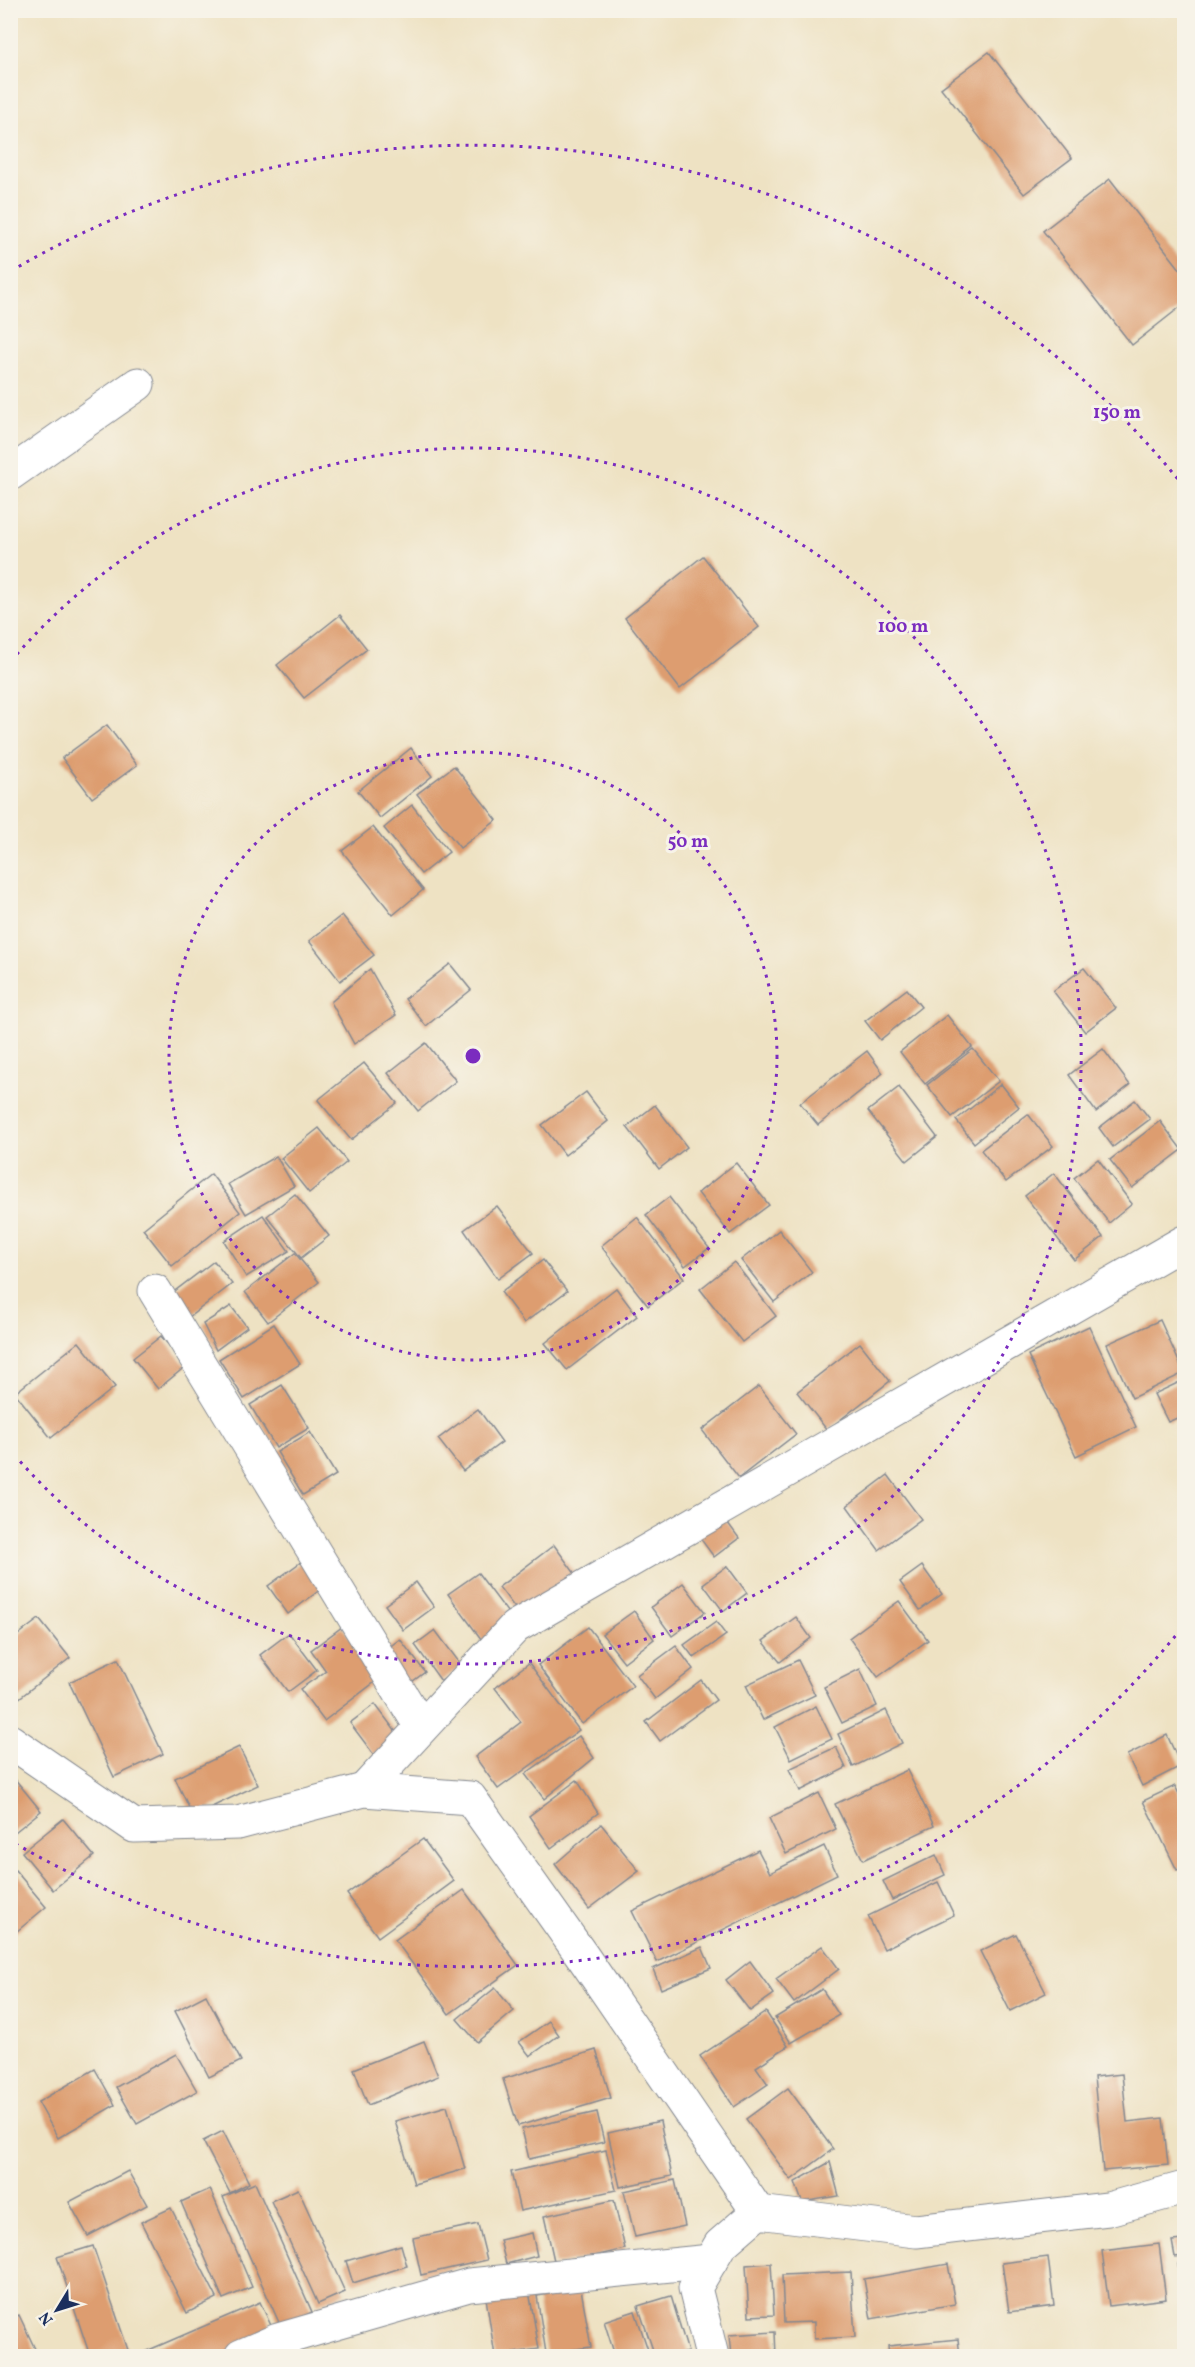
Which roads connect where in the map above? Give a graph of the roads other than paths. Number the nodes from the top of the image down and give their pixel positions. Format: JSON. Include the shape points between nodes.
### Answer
{"nodes":[{"id":1,"x":138,"y":384,"type":"dead end"},
{"id":2,"x":10,"y":474,"type":"edge"},
{"id":3,"x":1185,"y":1242,"type":"edge"},
{"id":4,"x":155,"y":1291,"type":"dead end"},
{"id":5,"x":421,"y":1727,"type":"junction"},
{"id":6,"x":10,"y":1741,"type":"edge"},
{"id":7,"x":364,"y":1790,"type":"junction"},
{"id":8,"x":1185,"y":2188,"type":"edge"},
{"id":9,"x":758,"y":2212,"type":"junction"},
{"id":10,"x":711,"y":2261,"type":"junction"},
{"id":11,"x":241,"y":2356,"type":"edge"},
{"id":12,"x":712,"y":2356,"type":"edge"}],
"edges":[{"from":1,"to":2,"type":"street"},
{"from":3,"to":5,"type":"street","via":[[515,1627]]},
{"from":4,"to":5,"type":"street"},
{"from":5,"to":7,"type":"street"},
{"from":6,"to":7,"type":"street","via":[[134,1826],[238,1822]]},
{"from":7,"to":9,"type":"street","via":[[470,1798]]},
{"from":8,"to":9,"type":"street","via":[[1108,2209],[916,2231]]},
{"from":9,"to":10,"type":"street","via":[[720,2245]]},
{"from":10,"to":11,"type":"street","via":[[469,2285],[278,2340]]},
{"from":10,"to":12,"type":"street","via":[[694,2288]]}]}
